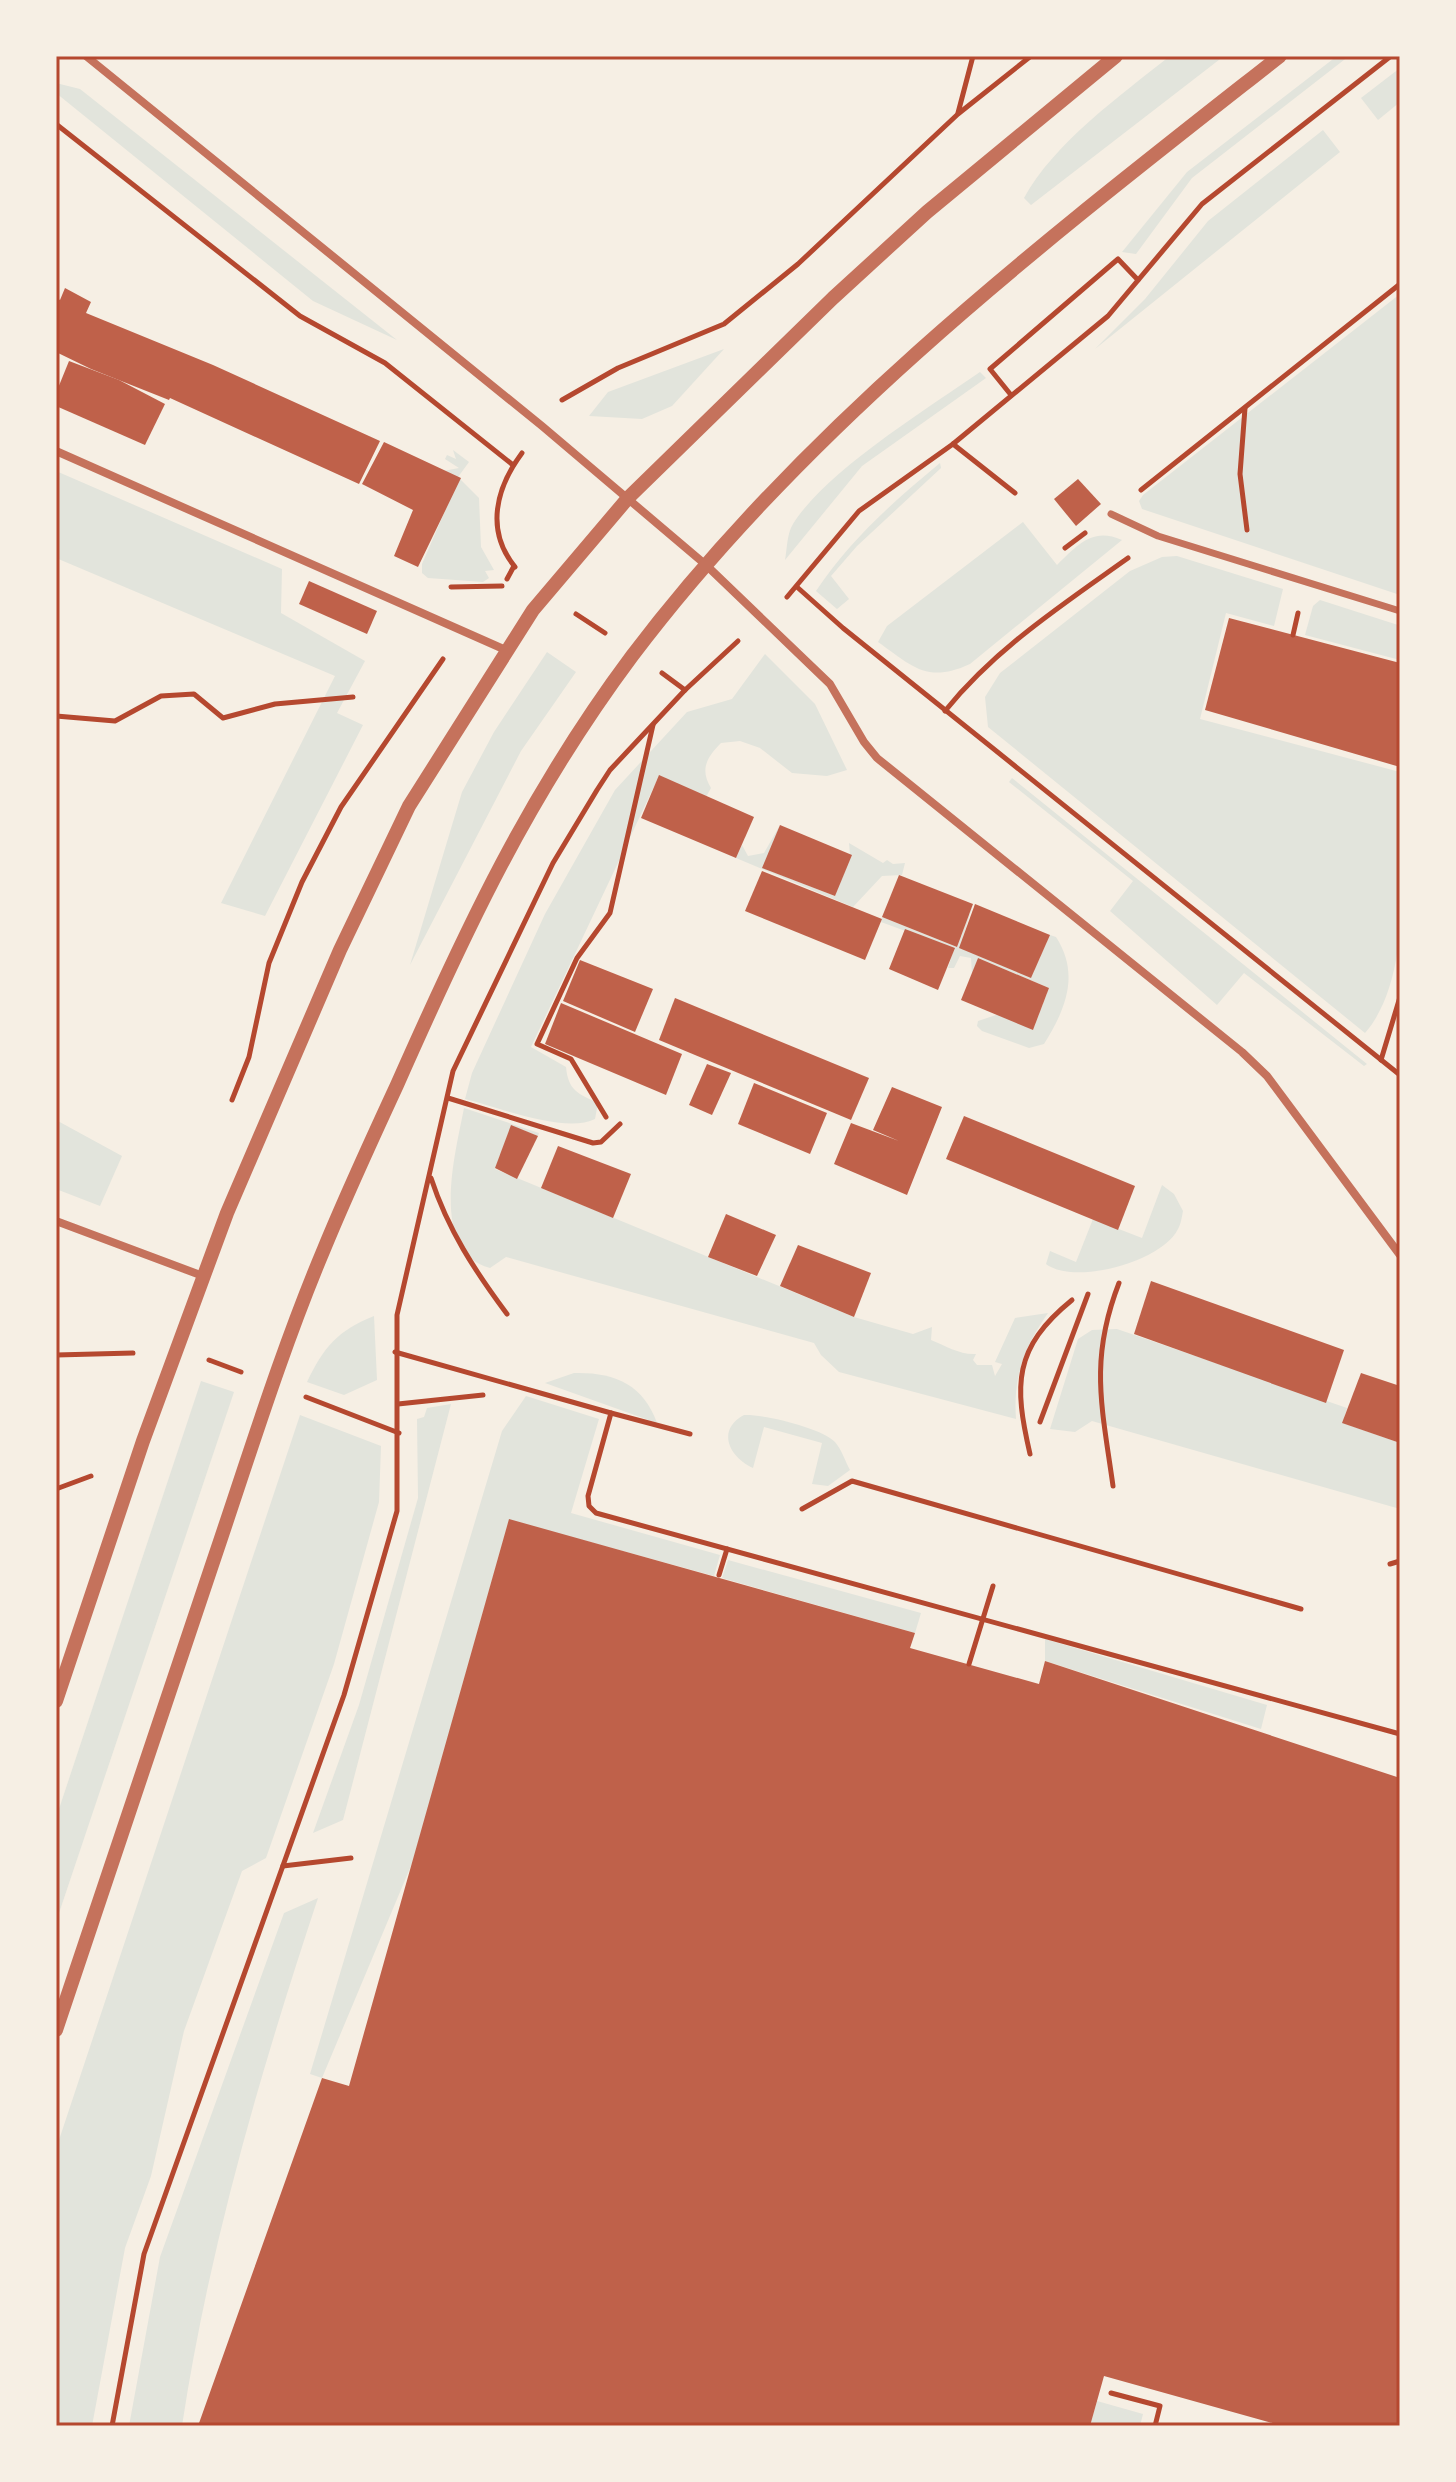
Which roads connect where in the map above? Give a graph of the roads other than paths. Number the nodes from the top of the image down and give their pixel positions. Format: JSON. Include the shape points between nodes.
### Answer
{"nodes":[{"id":1,"x":86,"y":56,"type":"edge"},
{"id":2,"x":1116,"y":56,"type":"edge"},
{"id":3,"x":1280,"y":56,"type":"edge"},
{"id":4,"x":56,"y":451,"type":"edge"},
{"id":5,"x":628,"y":498,"type":"junction"},
{"id":6,"x":1111,"y":514,"type":"road end"},
{"id":7,"x":706,"y":565,"type":"junction"},
{"id":8,"x":1400,"y":611,"type":"edge"},
{"id":9,"x":508,"y":651,"type":"junction"},
{"id":10,"x":56,"y":1221,"type":"edge"},
{"id":11,"x":1400,"y":1255,"type":"edge"},
{"id":12,"x":203,"y":1276,"type":"junction"},
{"id":13,"x":56,"y":1701,"type":"edge"},
{"id":14,"x":56,"y":2030,"type":"edge"}],
"edges":[{"from":1,"to":5,"type":"street"},
{"from":2,"to":5,"type":"street","via":[[927,212]]},
{"from":3,"to":7,"type":"street","via":[[1025,261],[845,420]]},
{"from":4,"to":9,"type":"street"},
{"from":5,"to":7,"type":"street"},
{"from":5,"to":9,"type":"street","via":[[533,610]]},
{"from":6,"to":8,"type":"street","via":[[1158,536]]},
{"from":7,"to":11,"type":"street","via":[[830,684],[877,758],[1267,1076]]},
{"from":7,"to":14,"type":"street","via":[[634,654],[534,800],[470,921],[323,1251]]},
{"from":9,"to":12,"type":"street","via":[[409,806],[334,965]]},
{"from":10,"to":12,"type":"street"},
{"from":12,"to":13,"type":"street"}]}
